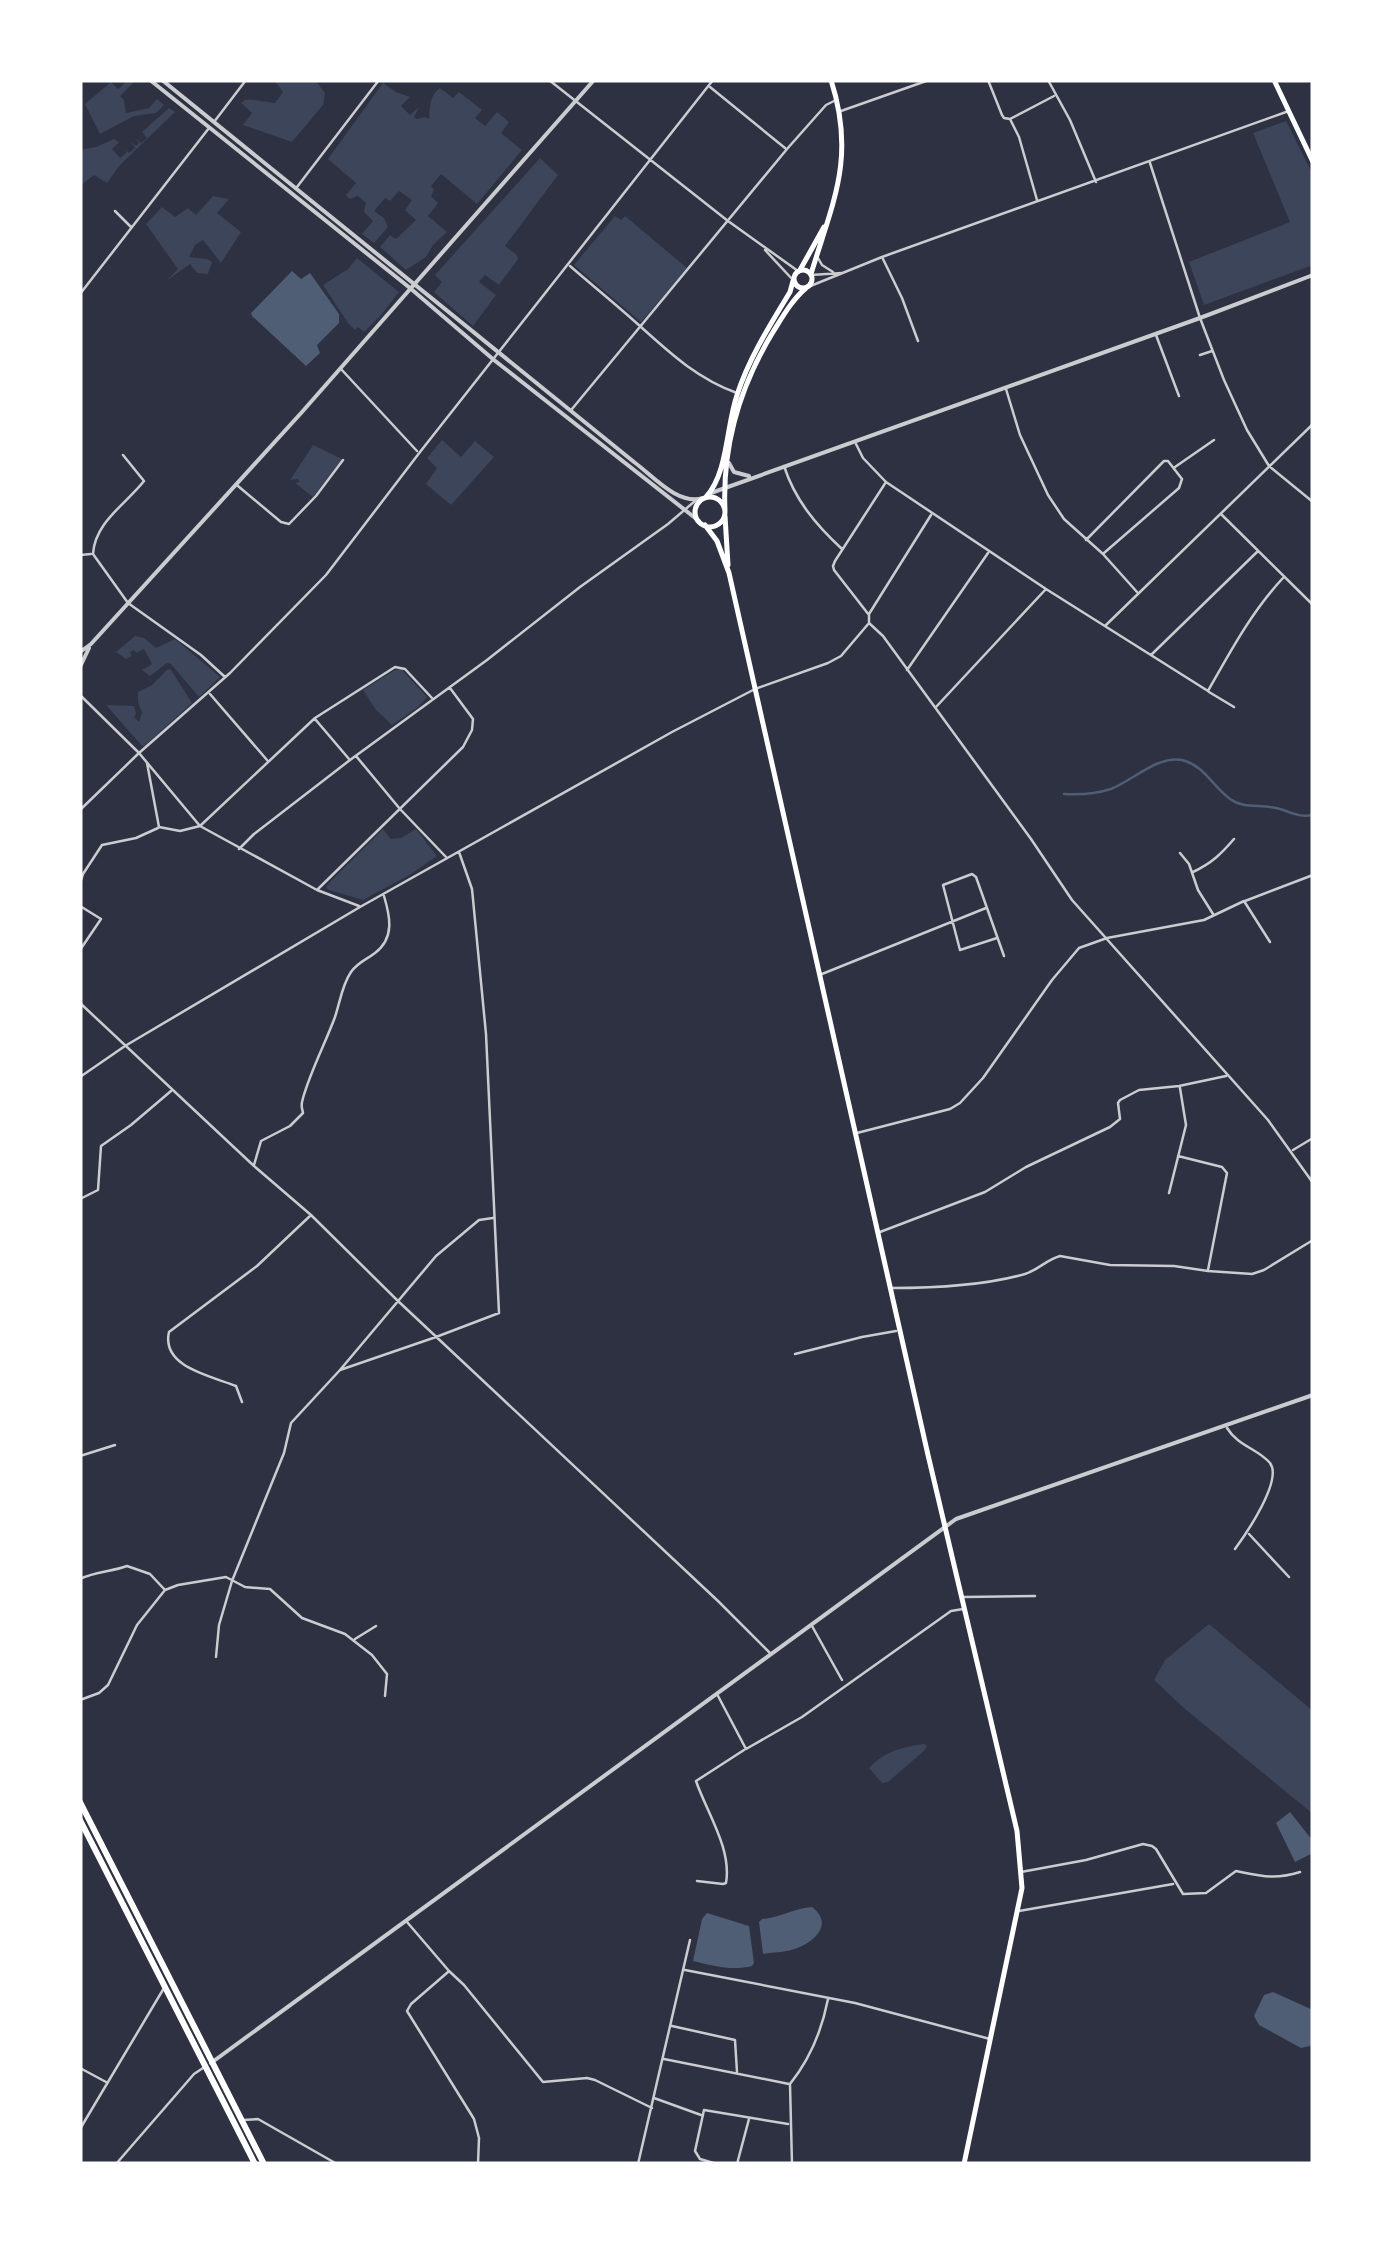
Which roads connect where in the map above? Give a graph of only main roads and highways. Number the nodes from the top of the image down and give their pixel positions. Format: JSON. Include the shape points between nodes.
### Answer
{"nodes":[{"id":1,"x":831,"y":80,"type":"edge"},
{"id":2,"x":1274,"y":80,"type":"edge"},
{"id":3,"x":1313,"y":162,"type":"edge"},
{"id":4,"x":830,"y":215,"type":"junction"},
{"id":5,"x":799,"y":270,"type":"junction"},
{"id":6,"x":811,"y":275,"type":"junction"},
{"id":7,"x":793,"y":281,"type":"junction"},
{"id":8,"x":807,"y":287,"type":"junction"},
{"id":9,"x":728,"y":438,"type":"junction"},
{"id":10,"x":706,"y":496,"type":"junction"},
{"id":11,"x":725,"y":512,"type":"junction"},
{"id":12,"x":702,"y":523,"type":"junction"},
{"id":13,"x":728,"y":572,"type":"junction"},
{"id":14,"x":80,"y":1802,"type":"edge"},
{"id":15,"x":80,"y":1820,"type":"edge"},
{"id":16,"x":208,"y":2065,"type":"junction"},
{"id":17,"x":255,"y":2164,"type":"edge"},
{"id":18,"x":264,"y":2164,"type":"edge"},
{"id":19,"x":964,"y":2164,"type":"edge"}],
"edges":[{"from":1,"to":4,"type":"main road","via":[[843,145]]},
{"from":2,"to":3,"type":"main road"},
{"from":4,"to":5,"type":"main road"},
{"from":4,"to":6,"type":"main road"},
{"from":5,"to":6,"type":"main road"},
{"from":5,"to":7,"type":"main road"},
{"from":6,"to":8,"type":"main road"},
{"from":7,"to":8,"type":"main road"},
{"from":7,"to":9,"type":"main road","via":[[737,393]]},
{"from":8,"to":9,"type":"main road","via":[[756,359]]},
{"from":9,"to":10,"type":"main road","via":[[719,480]]},
{"from":9,"to":11,"type":"main road"},
{"from":10,"to":11,"type":"main road","via":[[719,499]]},
{"from":10,"to":12,"type":"main road","via":[[696,509]]},
{"from":11,"to":12,"type":"main road","via":[[718,524]]},
{"from":11,"to":13,"type":"main road"},
{"from":12,"to":13,"type":"main road"},
{"from":13,"to":19,"type":"main road","via":[[1017,1831],[1022,1888]]},
{"from":14,"to":16,"type":"highway"},
{"from":15,"to":16,"type":"highway"},
{"from":16,"to":17,"type":"highway"},
{"from":16,"to":18,"type":"highway"}]}
